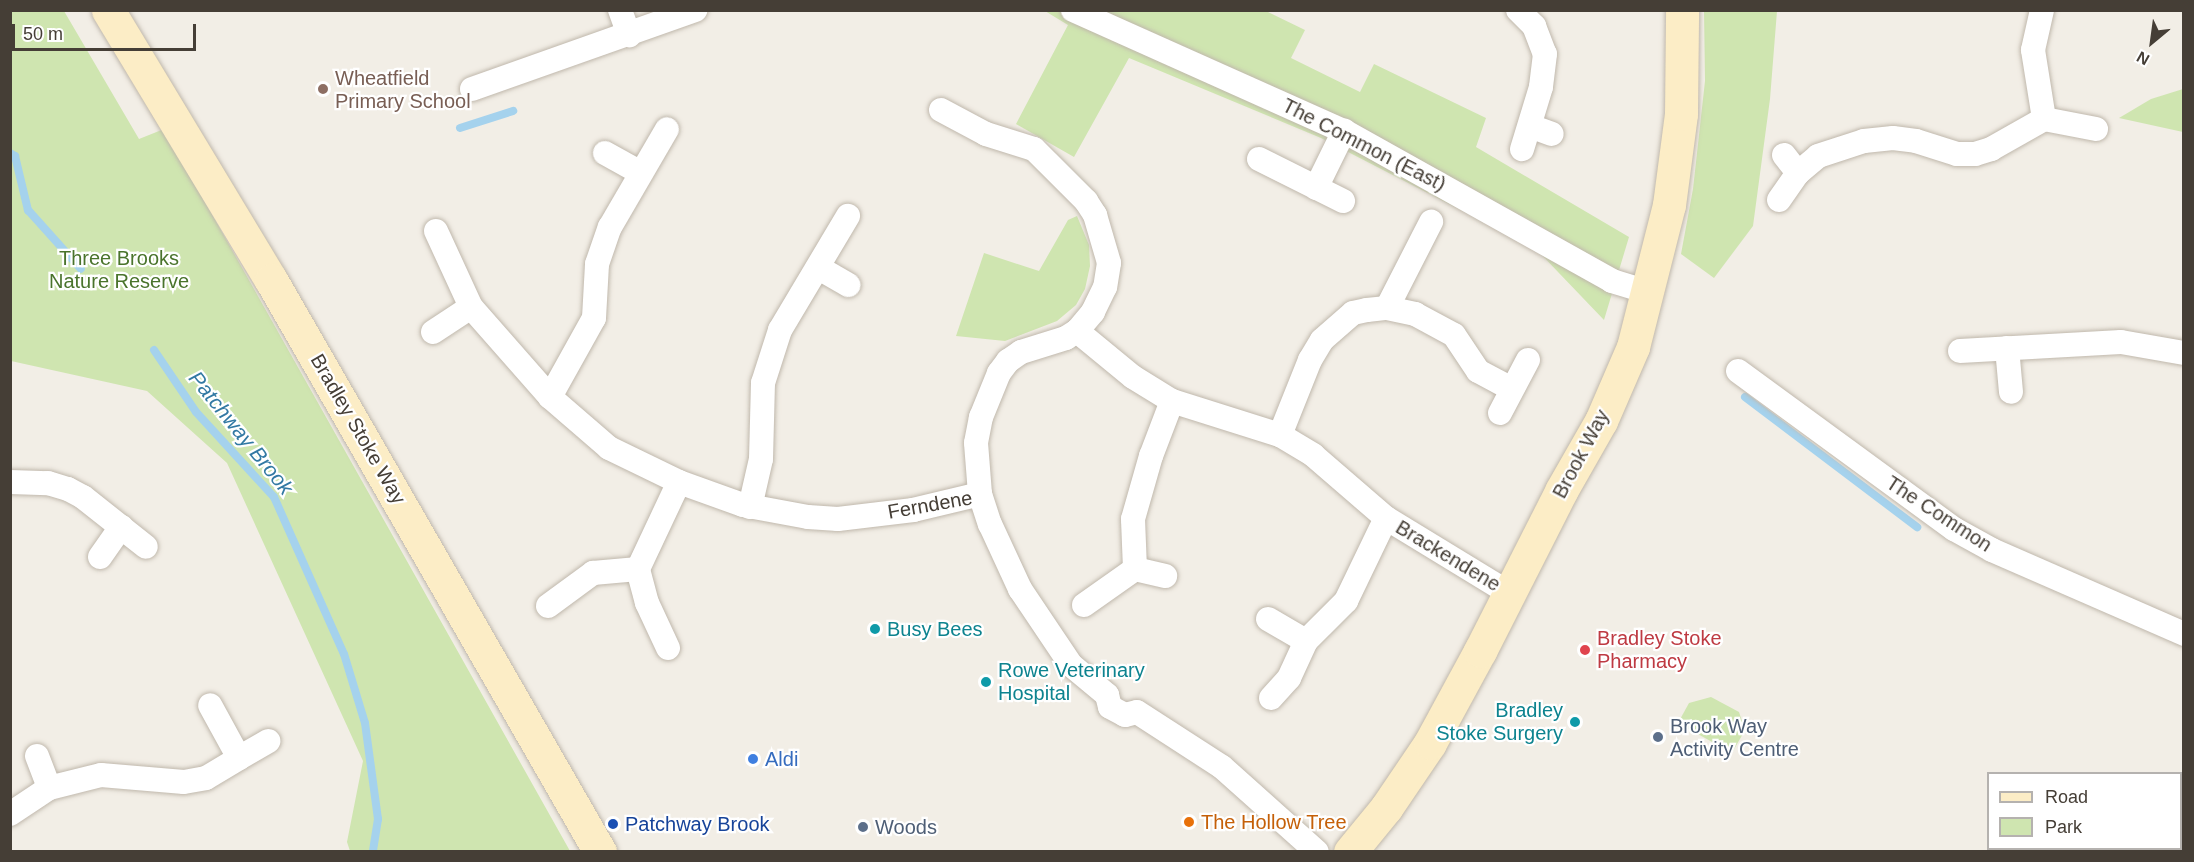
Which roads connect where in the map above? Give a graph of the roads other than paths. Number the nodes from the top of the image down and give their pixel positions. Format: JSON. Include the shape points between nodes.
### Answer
{"nodes":[{"id":1,"x":108,"y":10,"type":"edge"},
{"id":2,"x":620,"y":10,"type":"edge"},
{"id":3,"x":695,"y":10,"type":"edge"},
{"id":4,"x":1073,"y":10,"type":"edge"},
{"id":5,"x":1518,"y":10,"type":"edge"},
{"id":6,"x":1682,"y":10,"type":"edge"},
{"id":7,"x":2042,"y":10,"type":"edge"},
{"id":8,"x":660,"y":16,"type":"edge"},
{"id":9,"x":629,"y":35,"type":"junction"},
{"id":10,"x":472,"y":88,"type":"dead end"},
{"id":11,"x":941,"y":110,"type":"dead end"},
{"id":12,"x":2044,"y":119,"type":"junction"},
{"id":13,"x":667,"y":129,"type":"dead end"},
{"id":14,"x":2096,"y":129,"type":"dead end"},
{"id":15,"x":1344,"y":131,"type":"junction"},
{"id":16,"x":1522,"y":149,"type":"dead end"},
{"id":17,"x":605,"y":153,"type":"dead end"},
{"id":18,"x":1259,"y":159,"type":"dead end"},
{"id":19,"x":640,"y":174,"type":"junction"},
{"id":20,"x":1316,"y":188,"type":"junction"},
{"id":21,"x":1779,"y":200,"type":"dead end"},
{"id":22,"x":1343,"y":201,"type":"dead end"},
{"id":23,"x":848,"y":216,"type":"dead end"},
{"id":24,"x":1431,"y":222,"type":"dead end"},
{"id":25,"x":436,"y":231,"type":"dead end"},
{"id":26,"x":819,"y":268,"type":"junction"},
{"id":27,"x":849,"y":285,"type":"dead end"},
{"id":28,"x":1648,"y":292,"type":"junction"},
{"id":29,"x":471,"y":308,"type":"junction"},
{"id":30,"x":1387,"y":308,"type":"junction"},
{"id":31,"x":1077,"y":331,"type":"junction"},
{"id":32,"x":433,"y":332,"type":"dead end"},
{"id":33,"x":2007,"y":348,"type":"junction"},
{"id":34,"x":1960,"y":351,"type":"dead end"},
{"id":35,"x":2184,"y":354,"type":"edge"},
{"id":36,"x":1528,"y":360,"type":"dead end"},
{"id":37,"x":1740,"y":378,"type":"dead end"},
{"id":38,"x":1512,"y":389,"type":"junction"},
{"id":39,"x":2011,"y":392,"type":"dead end"},
{"id":40,"x":550,"y":397,"type":"junction"},
{"id":41,"x":1172,"y":401,"type":"junction"},
{"id":42,"x":1500,"y":413,"type":"dead end"},
{"id":43,"x":1280,"y":435,"type":"junction"},
{"id":44,"x":10,"y":482,"type":"edge"},
{"id":45,"x":679,"y":483,"type":"junction"},
{"id":46,"x":981,"y":494,"type":"junction"},
{"id":47,"x":750,"y":507,"type":"junction"},
{"id":48,"x":1386,"y":518,"type":"junction"},
{"id":49,"x":121,"y":527,"type":"junction"},
{"id":50,"x":146,"y":547,"type":"dead end"},
{"id":51,"x":100,"y":557,"type":"dead end"},
{"id":52,"x":638,"y":569,"type":"junction"},
{"id":53,"x":1135,"y":569,"type":"junction"},
{"id":54,"x":1165,"y":576,"type":"dead end"},
{"id":55,"x":1509,"y":593,"type":"junction"},
{"id":56,"x":1084,"y":605,"type":"dead end"},
{"id":57,"x":548,"y":606,"type":"dead end"},
{"id":58,"x":1268,"y":619,"type":"dead end"},
{"id":59,"x":2184,"y":634,"type":"edge"},
{"id":60,"x":1306,"y":641,"type":"junction"},
{"id":61,"x":668,"y":648,"type":"dead end"},
{"id":62,"x":1271,"y":698,"type":"dead end"},
{"id":63,"x":210,"y":705,"type":"dead end"},
{"id":64,"x":269,"y":741,"type":"dead end"},
{"id":65,"x":37,"y":756,"type":"dead end"},
{"id":66,"x":239,"y":758,"type":"junction"},
{"id":67,"x":49,"y":788,"type":"junction"},
{"id":68,"x":10,"y":814,"type":"edge"},
{"id":69,"x":600,"y":852,"type":"edge"},
{"id":70,"x":1317,"y":852,"type":"edge"},
{"id":71,"x":1350,"y":852,"type":"edge"}],
"edges":[{"from":1,"to":69,"type":"street","name":"Bradley Stoke Way","via":[[271,280]]},
{"from":2,"to":9,"type":"street"},
{"from":3,"to":8,"type":"street"},
{"from":4,"to":15,"type":"street","name":"The Common (East)"},
{"from":5,"to":16,"type":"street","via":[[1534,26],[1545,54],[1541,130]]},
{"from":6,"to":28,"type":"street","name":"Brook Way","via":[[1681,114],[1669,205]]},
{"from":7,"to":12,"type":"street","via":[[2033,50]]},
{"from":8,"to":9,"type":"street"},
{"from":9,"to":10,"type":"street"},
{"from":11,"to":31,"type":"street","via":[[986,134],[1034,149],[1095,214],[1108,263],[1106,279],[1094,312]]},
{"from":12,"to":14,"type":"street"},
{"from":12,"to":21,"type":"street","via":[[1975,154],[1957,154],[1893,138],[1864,141],[1791,164]]},
{"from":13,"to":19,"type":"street"},
{"from":15,"to":20,"type":"street"},
{"from":15,"to":28,"type":"street","name":"The Common (East)","via":[[1612,281]]},
{"from":17,"to":19,"type":"street"},
{"from":18,"to":20,"type":"street"},
{"from":19,"to":40,"type":"street","via":[[610,227],[597,264],[594,318]]},
{"from":20,"to":22,"type":"street"},
{"from":23,"to":26,"type":"street"},
{"from":24,"to":30,"type":"street"},
{"from":25,"to":29,"type":"street","name":"Ferndene"},
{"from":26,"to":27,"type":"street"},
{"from":26,"to":47,"type":"street","via":[[780,330],[763,383],[761,459]]},
{"from":28,"to":55,"type":"street","name":"Brook Way","via":[[1633,347],[1601,421]]},
{"from":29,"to":32,"type":"street"},
{"from":29,"to":40,"type":"street","name":"Ferndene"},
{"from":30,"to":38,"type":"street","via":[[1415,314],[1454,335],[1478,371]]},
{"from":30,"to":43,"type":"street","via":[[1353,313],[1322,340]]},
{"from":31,"to":41,"type":"street","name":"Brackendene","via":[[1133,377]]},
{"from":31,"to":46,"type":"street","via":[[1050,345],[1021,352],[999,373],[981,417],[976,442]]},
{"from":33,"to":34,"type":"street"},
{"from":33,"to":35,"type":"street","via":[[2121,342]]},
{"from":33,"to":39,"type":"street"},
{"from":36,"to":38,"type":"street"},
{"from":37,"to":59,"type":"street","name":"The Common","via":[[1954,529],[1992,550]]},
{"from":38,"to":42,"type":"street"},
{"from":40,"to":45,"type":"street","name":"Ferndene","via":[[609,448]]},
{"from":41,"to":43,"type":"street","name":"Brackendene"},
{"from":41,"to":53,"type":"street","via":[[1133,519]]},
{"from":43,"to":48,"type":"street","name":"Brackendene","via":[[1313,455]]},
{"from":44,"to":49,"type":"street","via":[[48,483],[68,489]]},
{"from":45,"to":47,"type":"street","name":"Ferndene"},
{"from":45,"to":52,"type":"street"},
{"from":46,"to":47,"type":"street","name":"Ferndene","via":[[914,510],[838,519]]},
{"from":46,"to":70,"type":"street","name":"Ferndene","via":[[1002,553],[1031,608],[1071,665],[1107,695],[1120,691],[1135,700],[1137,712],[1222,767]]},
{"from":48,"to":55,"type":"street","name":"Brackendene"},
{"from":48,"to":60,"type":"street","name":"Brackendene","via":[[1346,601]]},
{"from":49,"to":50,"type":"street"},
{"from":49,"to":51,"type":"street"},
{"from":52,"to":57,"type":"street","via":[[593,573]]},
{"from":52,"to":61,"type":"street","via":[[647,603]]},
{"from":53,"to":54,"type":"street"},
{"from":53,"to":56,"type":"street"},
{"from":55,"to":71,"type":"street","name":"Brook Way","via":[[1430,743]]},
{"from":58,"to":60,"type":"street"},
{"from":60,"to":62,"type":"street","name":"Brackendene","via":[[1289,678]]},
{"from":63,"to":66,"type":"street"},
{"from":64,"to":66,"type":"street"},
{"from":65,"to":67,"type":"street"},
{"from":66,"to":67,"type":"street","via":[[206,778],[184,782],[101,775]]},
{"from":67,"to":68,"type":"street"}]}
